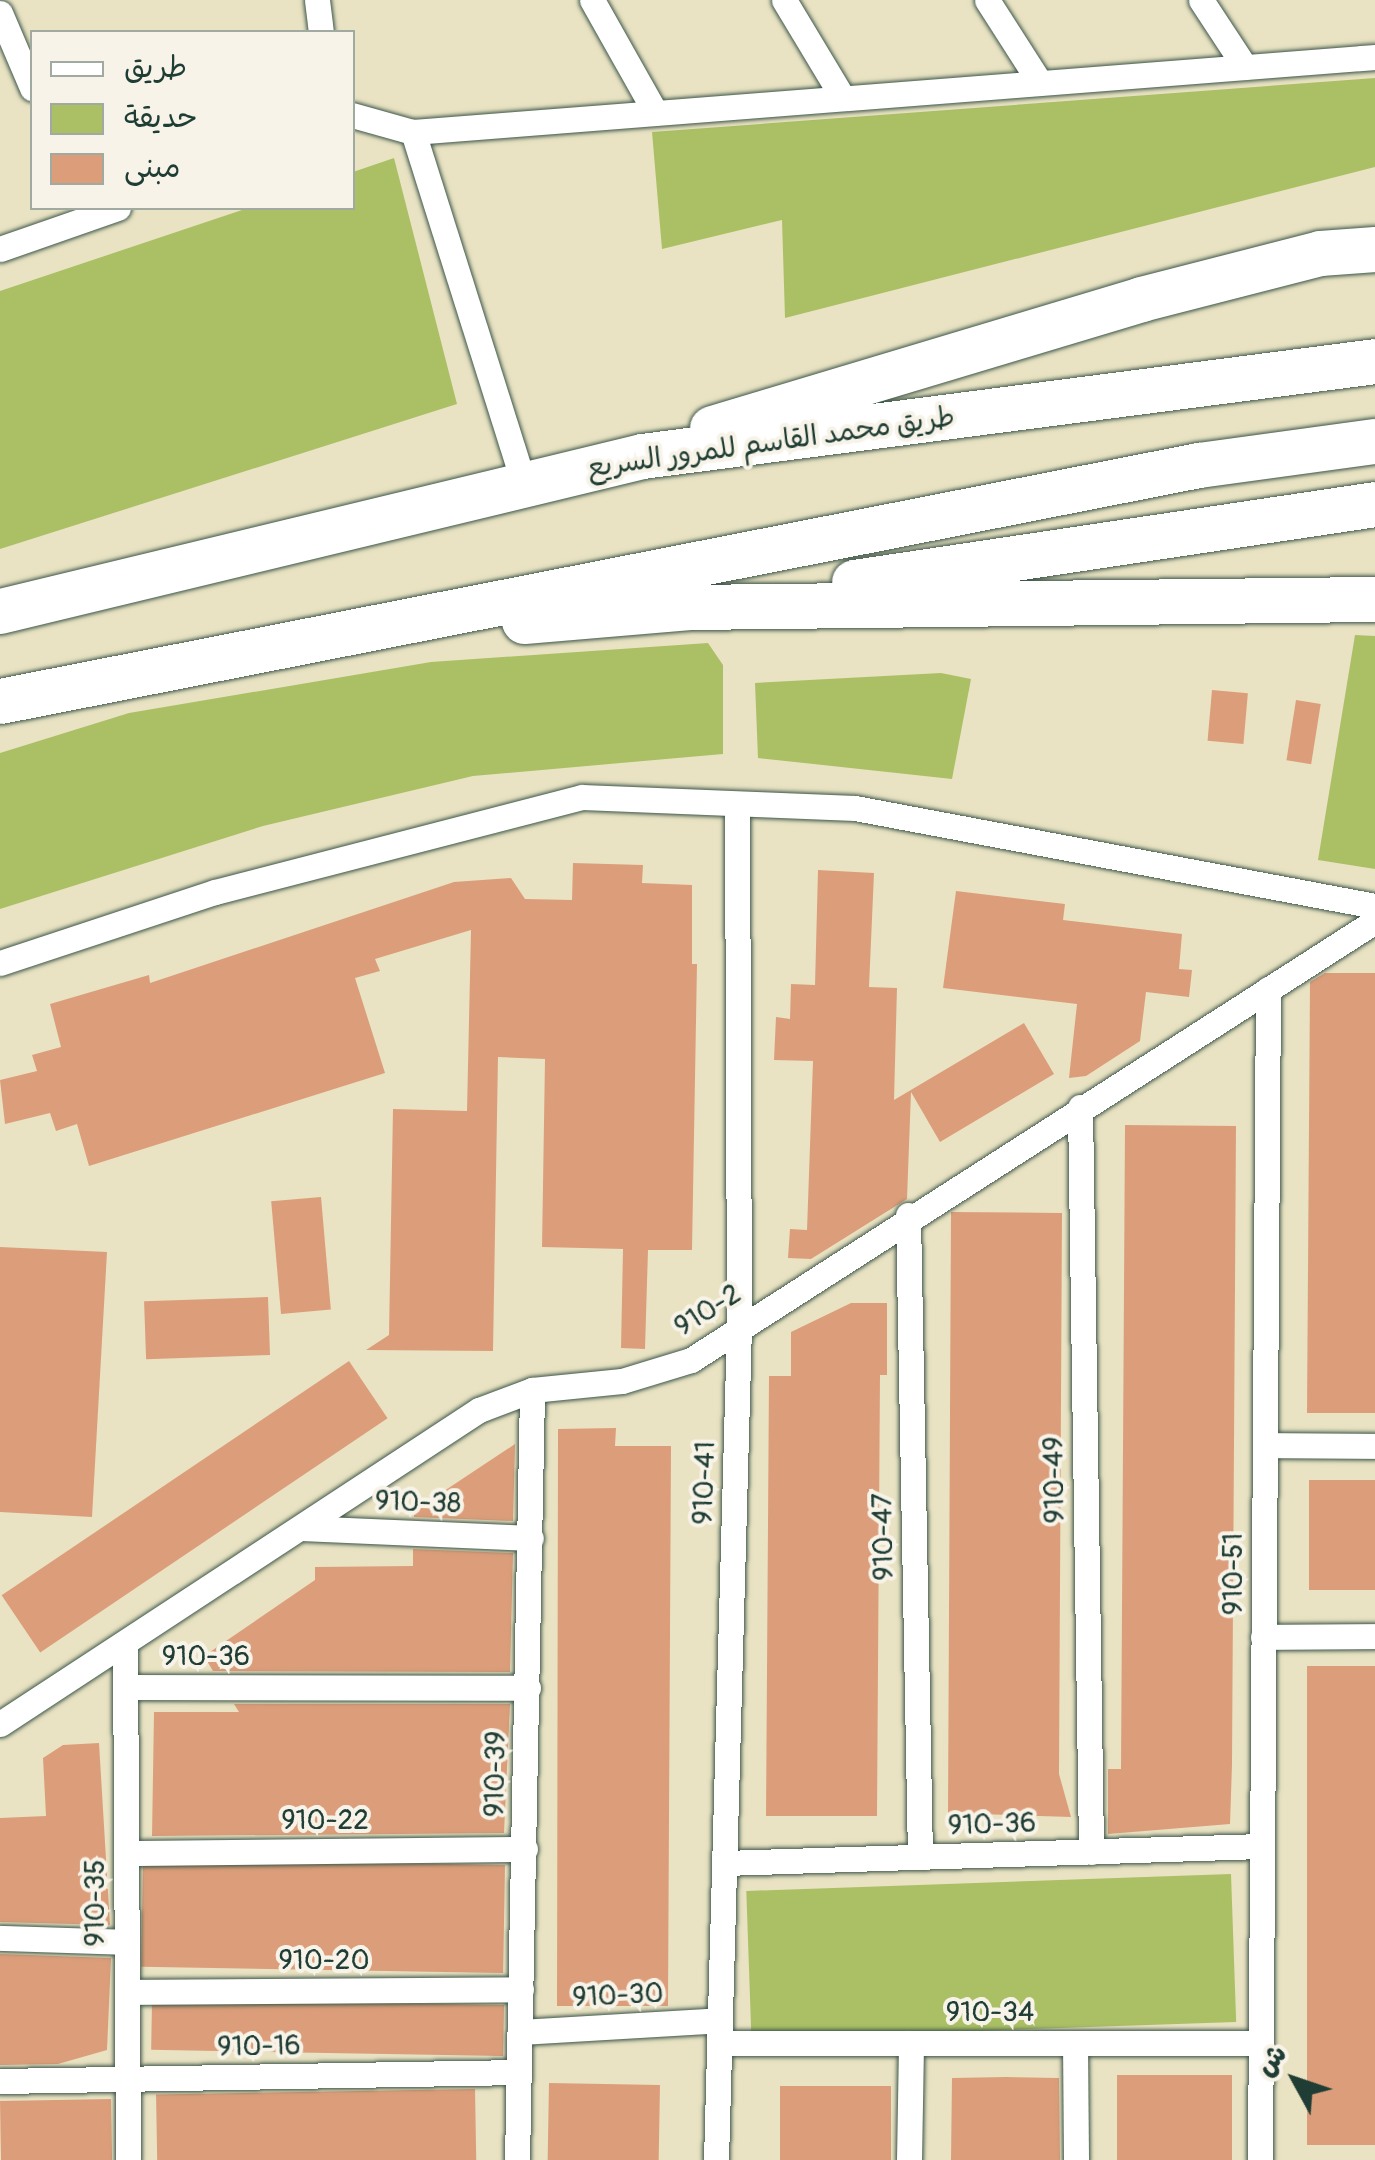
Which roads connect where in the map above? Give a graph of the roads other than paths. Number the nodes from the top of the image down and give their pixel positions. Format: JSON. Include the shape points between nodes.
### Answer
{"nodes":[{"id":1,"x":317,"y":0,"type":"edge"},
{"id":2,"x":592,"y":0,"type":"edge"},
{"id":3,"x":784,"y":0,"type":"edge"},
{"id":4,"x":987,"y":0,"type":"edge"},
{"id":5,"x":1201,"y":0,"type":"edge"},
{"id":6,"x":0,"y":14,"type":"edge"},
{"id":7,"x":322,"y":30,"type":"edge"},
{"id":8,"x":1375,"y":57,"type":"edge"},
{"id":9,"x":1245,"y":67,"type":"junction"},
{"id":10,"x":30,"y":83,"type":"edge"},
{"id":11,"x":1040,"y":83,"type":"junction"},
{"id":12,"x":843,"y":98,"type":"junction"},
{"id":13,"x":656,"y":112,"type":"junction"},
{"id":14,"x":355,"y":116,"type":"edge"},
{"id":15,"x":412,"y":132,"type":"junction"},
{"id":16,"x":87,"y":213,"type":"edge"},
{"id":17,"x":1375,"y":233,"type":"edge"},
{"id":18,"x":0,"y":249,"type":"edge"},
{"id":19,"x":1375,"y":249,"type":"edge"},
{"id":20,"x":1320,"y":253,"type":"junction"},
{"id":21,"x":1375,"y":360,"type":"edge"},
{"id":22,"x":1375,"y":441,"type":"edge"},
{"id":23,"x":642,"y":456,"type":"junction"},
{"id":24,"x":524,"y":484,"type":"junction"},
{"id":25,"x":1375,"y":504,"type":"edge"},
{"id":26,"x":1375,"y":600,"type":"edge"},
{"id":27,"x":689,"y":607,"type":"junction"},
{"id":28,"x":0,"y":611,"type":"edge"},
{"id":29,"x":283,"y":642,"type":"junction"},
{"id":30,"x":0,"y":701,"type":"edge"},
{"id":31,"x":737,"y":807,"type":"junction"},
{"id":32,"x":1375,"y":906,"type":"edge"},
{"id":33,"x":1375,"y":921,"type":"edge"},
{"id":34,"x":0,"y":963,"type":"edge"},
{"id":35,"x":1268,"y":989,"type":"junction"},
{"id":36,"x":1080,"y":1107,"type":"junction"},
{"id":37,"x":908,"y":1215,"type":"junction"},
{"id":38,"x":739,"y":1327,"type":"junction"},
{"id":39,"x":532,"y":1390,"type":"junction"},
{"id":40,"x":1265,"y":1445,"type":"junction"},
{"id":41,"x":1375,"y":1446,"type":"edge"},
{"id":42,"x":302,"y":1528,"type":"junction"},
{"id":43,"x":531,"y":1538,"type":"junction"},
{"id":44,"x":1375,"y":1636,"type":"edge"},
{"id":45,"x":1264,"y":1637,"type":"junction"},
{"id":46,"x":124,"y":1646,"type":"junction"},
{"id":47,"x":125,"y":1687,"type":"junction"},
{"id":48,"x":528,"y":1688,"type":"junction"},
{"id":49,"x":0,"y":1724,"type":"edge"},
{"id":50,"x":1261,"y":1846,"type":"junction"},
{"id":51,"x":525,"y":1849,"type":"junction"},
{"id":52,"x":126,"y":1852,"type":"junction"},
{"id":53,"x":1091,"y":1852,"type":"junction"},
{"id":54,"x":920,"y":1857,"type":"junction"},
{"id":55,"x":724,"y":1863,"type":"junction"},
{"id":56,"x":0,"y":1938,"type":"edge"},
{"id":57,"x":126,"y":1942,"type":"junction"},
{"id":58,"x":521,"y":1990,"type":"junction"},
{"id":59,"x":127,"y":1992,"type":"junction"},
{"id":60,"x":719,"y":2031,"type":"junction"},
{"id":61,"x":520,"y":2032,"type":"junction"},
{"id":62,"x":910,"y":2043,"type":"junction"},
{"id":63,"x":1076,"y":2044,"type":"junction"},
{"id":64,"x":1261,"y":2044,"type":"junction"},
{"id":65,"x":519,"y":2072,"type":"junction"},
{"id":66,"x":128,"y":2079,"type":"junction"},
{"id":67,"x":0,"y":2081,"type":"edge"},
{"id":68,"x":128,"y":2160,"type":"edge"},
{"id":69,"x":517,"y":2160,"type":"edge"},
{"id":70,"x":716,"y":2160,"type":"edge"},
{"id":71,"x":910,"y":2160,"type":"edge"},
{"id":72,"x":1076,"y":2160,"type":"edge"},
{"id":73,"x":1260,"y":2160,"type":"edge"}],
"edges":[{"from":1,"to":7,"type":"street"},
{"from":2,"to":13,"type":"street"},
{"from":3,"to":12,"type":"street"},
{"from":4,"to":11,"type":"street"},
{"from":5,"to":9,"type":"street"},
{"from":6,"to":10,"type":"street"},
{"from":8,"to":9,"type":"street"},
{"from":9,"to":11,"type":"street"},
{"from":11,"to":12,"type":"street"},
{"from":12,"to":13,"type":"street"},
{"from":13,"to":15,"type":"street"},
{"from":14,"to":15,"type":"street"},
{"from":15,"to":24,"type":"street"},
{"from":16,"to":18,"type":"street"},
{"from":17,"to":20,"type":"highway"},
{"from":19,"to":20,"type":"highway"},
{"from":20,"to":23,"type":"highway","via":[[822,391]]},
{"from":21,"to":23,"type":"highway","name":"طريق محمد القاسم للمرور السريع"},
{"from":22,"to":29,"type":"highway","via":[[1198,465]]},
{"from":23,"to":24,"type":"highway","name":"طريق محمد القاسم للمرور السريع"},
{"from":24,"to":28,"type":"highway","name":"طريق محمد القاسم للمرور السريع"},
{"from":25,"to":27,"type":"highway"},
{"from":26,"to":27,"type":"highway"},
{"from":27,"to":29,"type":"highway"},
{"from":29,"to":30,"type":"highway"},
{"from":31,"to":32,"type":"street","via":[[855,808]]},
{"from":31,"to":34,"type":"street","via":[[582,797],[215,892]]},
{"from":31,"to":38,"type":"street","name":"910-41"},
{"from":33,"to":35,"type":"street","name":"910-2"},
{"from":35,"to":36,"type":"street","name":"910-2"},
{"from":35,"to":40,"type":"street","name":"910-51"},
{"from":36,"to":37,"type":"street","name":"910-2"},
{"from":36,"to":53,"type":"street","name":"910-49"},
{"from":37,"to":38,"type":"street","name":"910-2"},
{"from":37,"to":54,"type":"street","name":"910-47"},
{"from":38,"to":39,"type":"street","name":"910-2","via":[[691,1360],[639,1376]]},
{"from":38,"to":55,"type":"street","name":"910-41"},
{"from":39,"to":42,"type":"street","name":"910-2","via":[[479,1410]]},
{"from":39,"to":43,"type":"street","name":"910-39"},
{"from":40,"to":41,"type":"street"},
{"from":40,"to":45,"type":"street","name":"910-51"},
{"from":42,"to":43,"type":"street","name":"910-38"},
{"from":42,"to":46,"type":"street","name":"910-2"},
{"from":43,"to":48,"type":"street","name":"910-39"},
{"from":44,"to":45,"type":"street"},
{"from":45,"to":50,"type":"street","name":"910-51"},
{"from":46,"to":47,"type":"street","name":"910-35"},
{"from":46,"to":49,"type":"street","name":"910-2"},
{"from":47,"to":48,"type":"street","name":"910-36"},
{"from":47,"to":52,"type":"street","name":"910-35"},
{"from":48,"to":51,"type":"street","name":"910-39"},
{"from":50,"to":53,"type":"street","name":"910-36"},
{"from":50,"to":64,"type":"street","name":"910-51"},
{"from":51,"to":52,"type":"street","name":"910-22"},
{"from":51,"to":58,"type":"street","name":"910-39"},
{"from":52,"to":57,"type":"street","name":"910-35"},
{"from":53,"to":54,"type":"street","name":"910-36"},
{"from":54,"to":55,"type":"street","name":"910-36"},
{"from":55,"to":60,"type":"street","name":"910-41"},
{"from":56,"to":57,"type":"street"},
{"from":57,"to":59,"type":"street","name":"910-35"},
{"from":58,"to":59,"type":"street","name":"910-20"},
{"from":58,"to":61,"type":"street","name":"910-39"},
{"from":59,"to":66,"type":"street","name":"910-35"},
{"from":60,"to":61,"type":"street","name":"910-30"},
{"from":60,"to":62,"type":"street","name":"910-34"},
{"from":60,"to":70,"type":"street","name":"910-41"},
{"from":61,"to":65,"type":"street","name":"910-39"},
{"from":62,"to":63,"type":"street","name":"910-34"},
{"from":62,"to":71,"type":"street"},
{"from":63,"to":64,"type":"street","name":"910-34"},
{"from":63,"to":72,"type":"street"},
{"from":64,"to":73,"type":"street","name":"910-51"},
{"from":65,"to":66,"type":"street","name":"910-16"},
{"from":65,"to":69,"type":"street","name":"910-39"},
{"from":66,"to":67,"type":"street","name":"910-16"},
{"from":66,"to":68,"type":"street","name":"910-35"}]}
